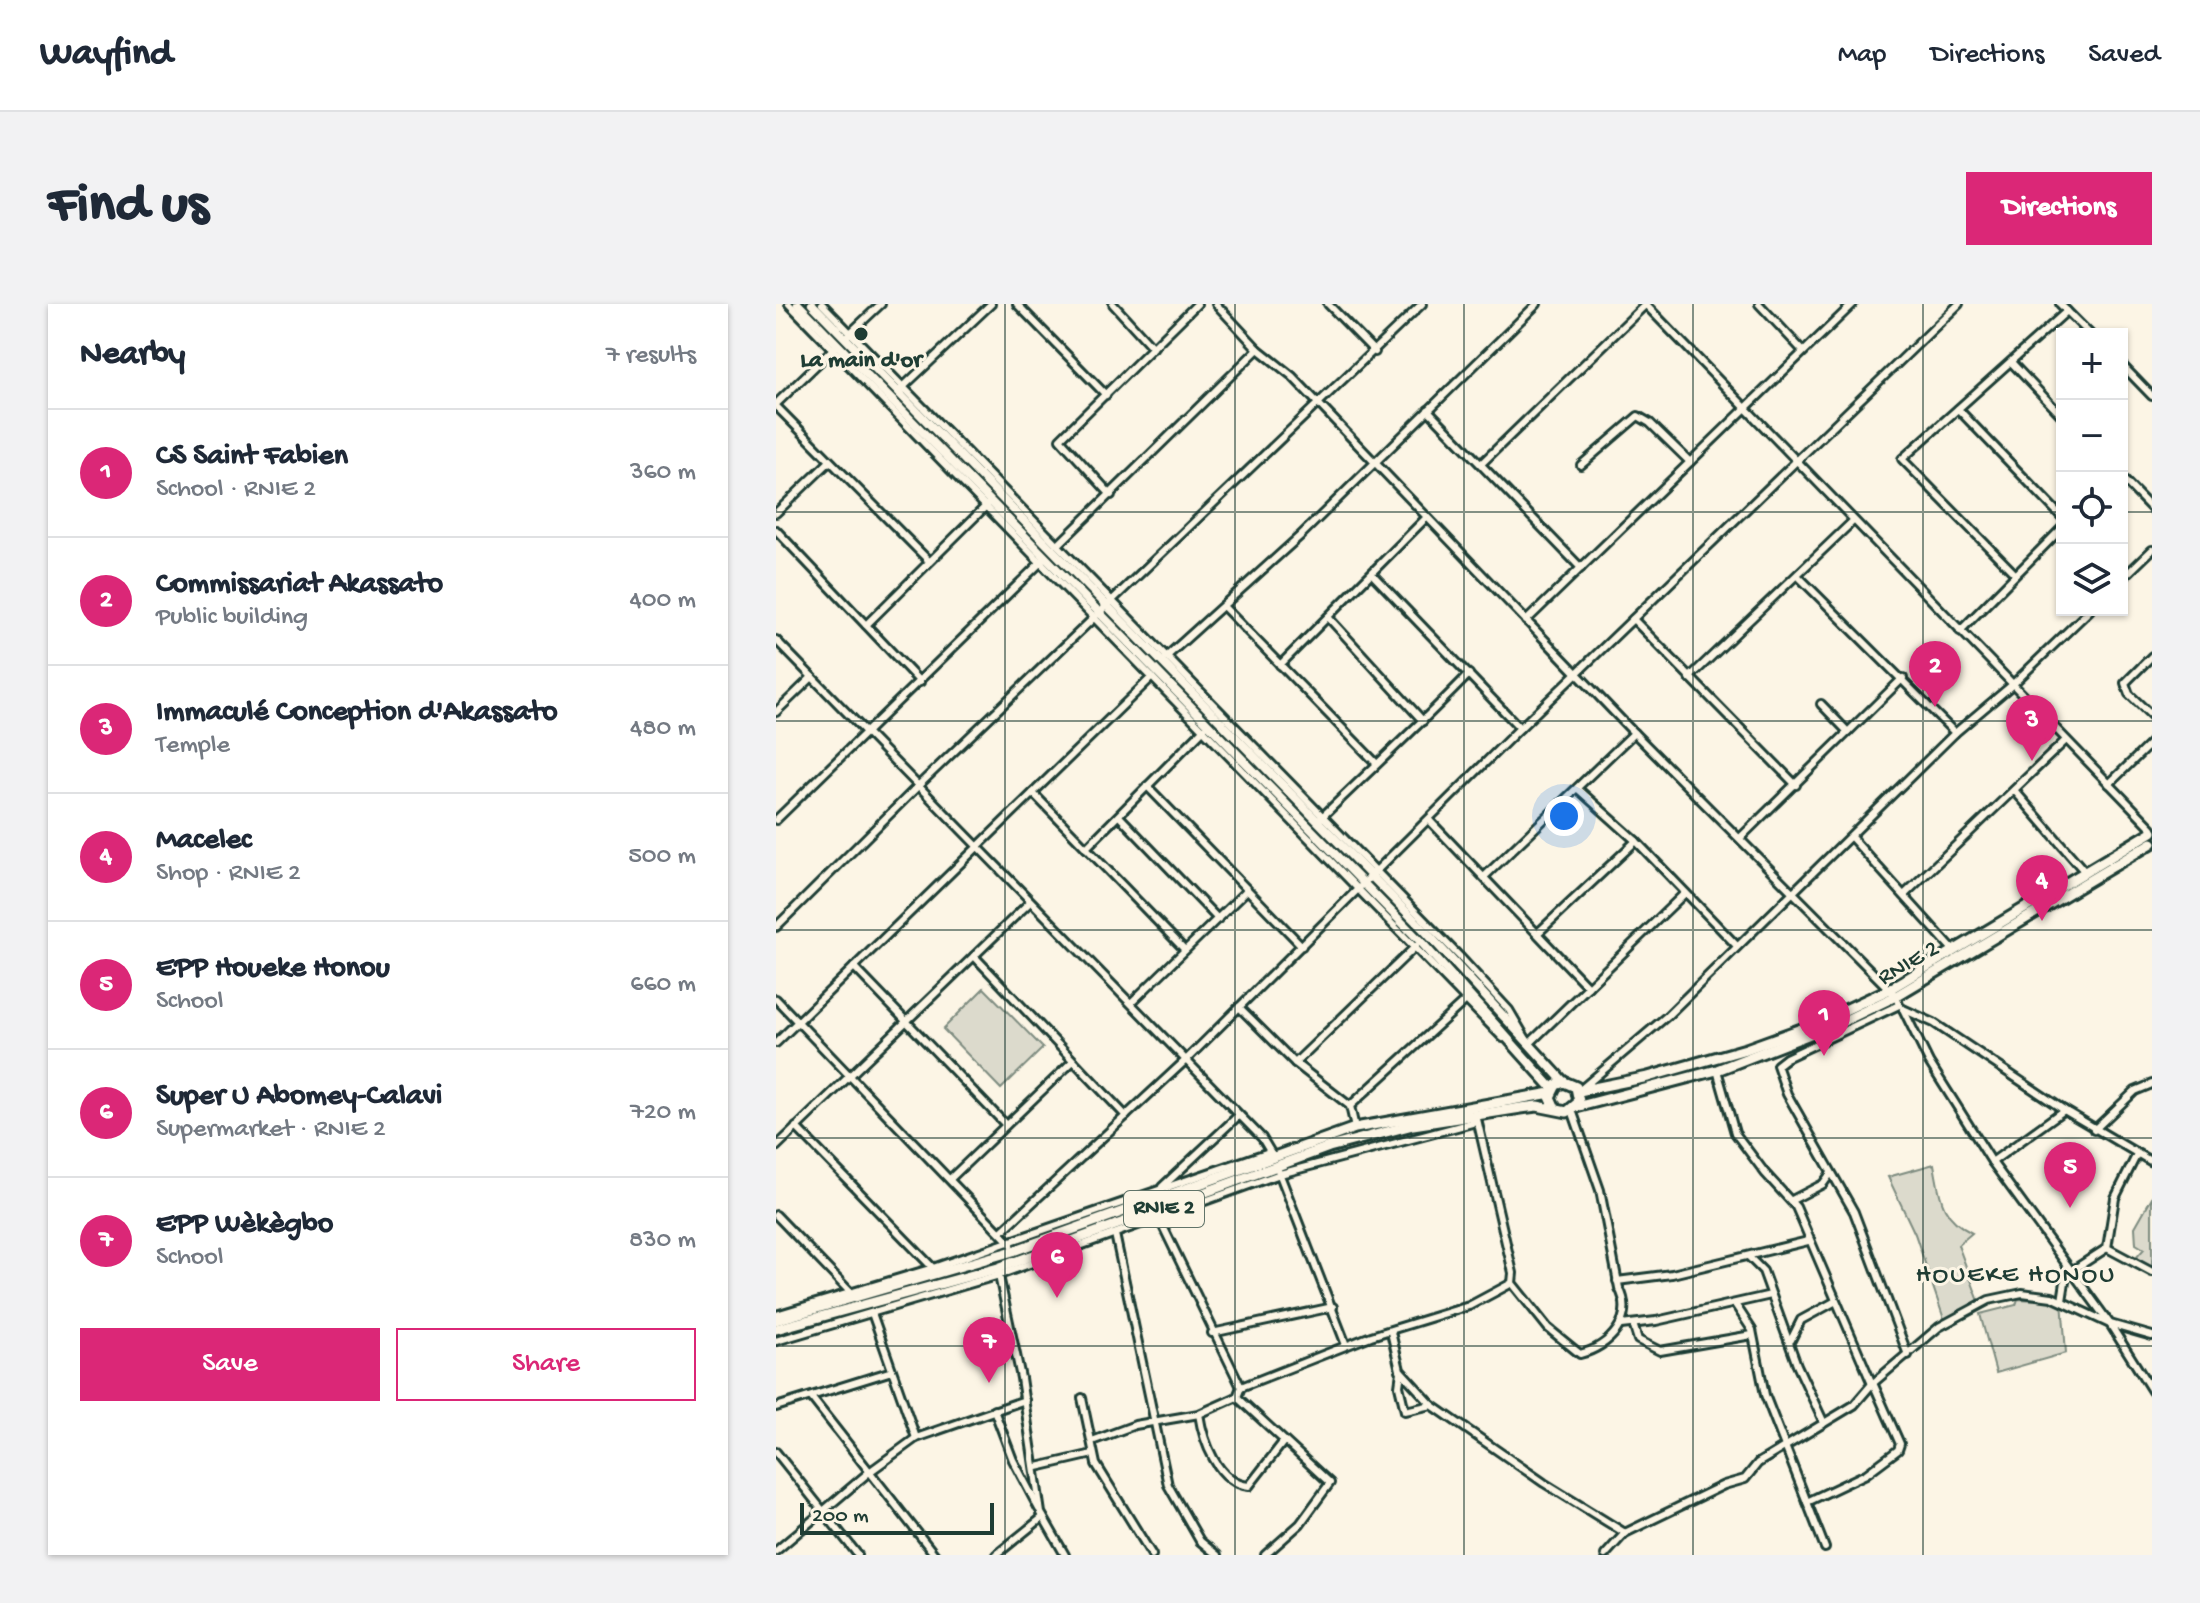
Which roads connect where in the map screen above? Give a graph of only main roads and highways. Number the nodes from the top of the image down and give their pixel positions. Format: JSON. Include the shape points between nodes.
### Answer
{"nodes":[{"id":1,"x":798,"y":304,"type":"edge"},
{"id":2,"x":812,"y":304,"type":"edge"},
{"id":3,"x":842,"y":341,"type":"junction"},
{"id":4,"x":2152,"y":830,"type":"edge"},
{"id":5,"x":2152,"y":843,"type":"edge"},
{"id":6,"x":1368,"y":880,"type":"junction"},
{"id":7,"x":1897,"y":1000,"type":"junction"},
{"id":8,"x":1564,"y":1082,"type":"junction"},
{"id":9,"x":1552,"y":1091,"type":"junction"},
{"id":10,"x":1579,"y":1091,"type":"junction"},
{"id":11,"x":1555,"y":1108,"type":"junction"},
{"id":12,"x":1574,"y":1108,"type":"junction"},
{"id":13,"x":1276,"y":1163,"type":"junction"},
{"id":14,"x":776,"y":1318,"type":"edge"},
{"id":15,"x":776,"y":1329,"type":"edge"}],
"edges":[{"from":1,"to":3,"type":"main road"},
{"from":2,"to":3,"type":"main road"},
{"from":3,"to":6,"type":"main road","via":[[1097,616]]},
{"from":3,"to":6,"type":"main road","via":[[901,389],[1320,819]]},
{"from":4,"to":7,"type":"highway","name":"RNIE 2","number":"RNIE 2","via":[[1954,951]]},
{"from":5,"to":7,"type":"highway","name":"RNIE 2","number":"RNIE 2"},
{"from":6,"to":8,"type":"main road"},
{"from":6,"to":9,"type":"main road"},
{"from":7,"to":10,"type":"highway","name":"RNIE 2","number":"RNIE 2","via":[[1746,1049]]},
{"from":7,"to":12,"type":"highway","name":"RNIE 2","number":"RNIE 2","via":[[1717,1070]]},
{"from":8,"to":9,"type":"highway","name":"RNIE 2","number":"RNIE 2"},
{"from":8,"to":10,"type":"highway"},
{"from":9,"to":11,"type":"highway"},
{"from":9,"to":13,"type":"highway","name":"RNIE 2","number":"RNIE 2","via":[[1355,1128]]},
{"from":10,"to":12,"type":"highway"},
{"from":11,"to":12,"type":"highway","name":"RNIE 2","number":"RNIE 2"},
{"from":11,"to":13,"type":"highway","name":"RNIE 2","number":"RNIE 2","via":[[1537,1106],[1362,1138]]},
{"from":13,"to":14,"type":"highway","name":"RNIE 2","number":"RNIE 2"},
{"from":13,"to":15,"type":"highway","name":"RNIE 2","number":"RNIE 2","via":[[1157,1215],[998,1271],[871,1310]]}]}
